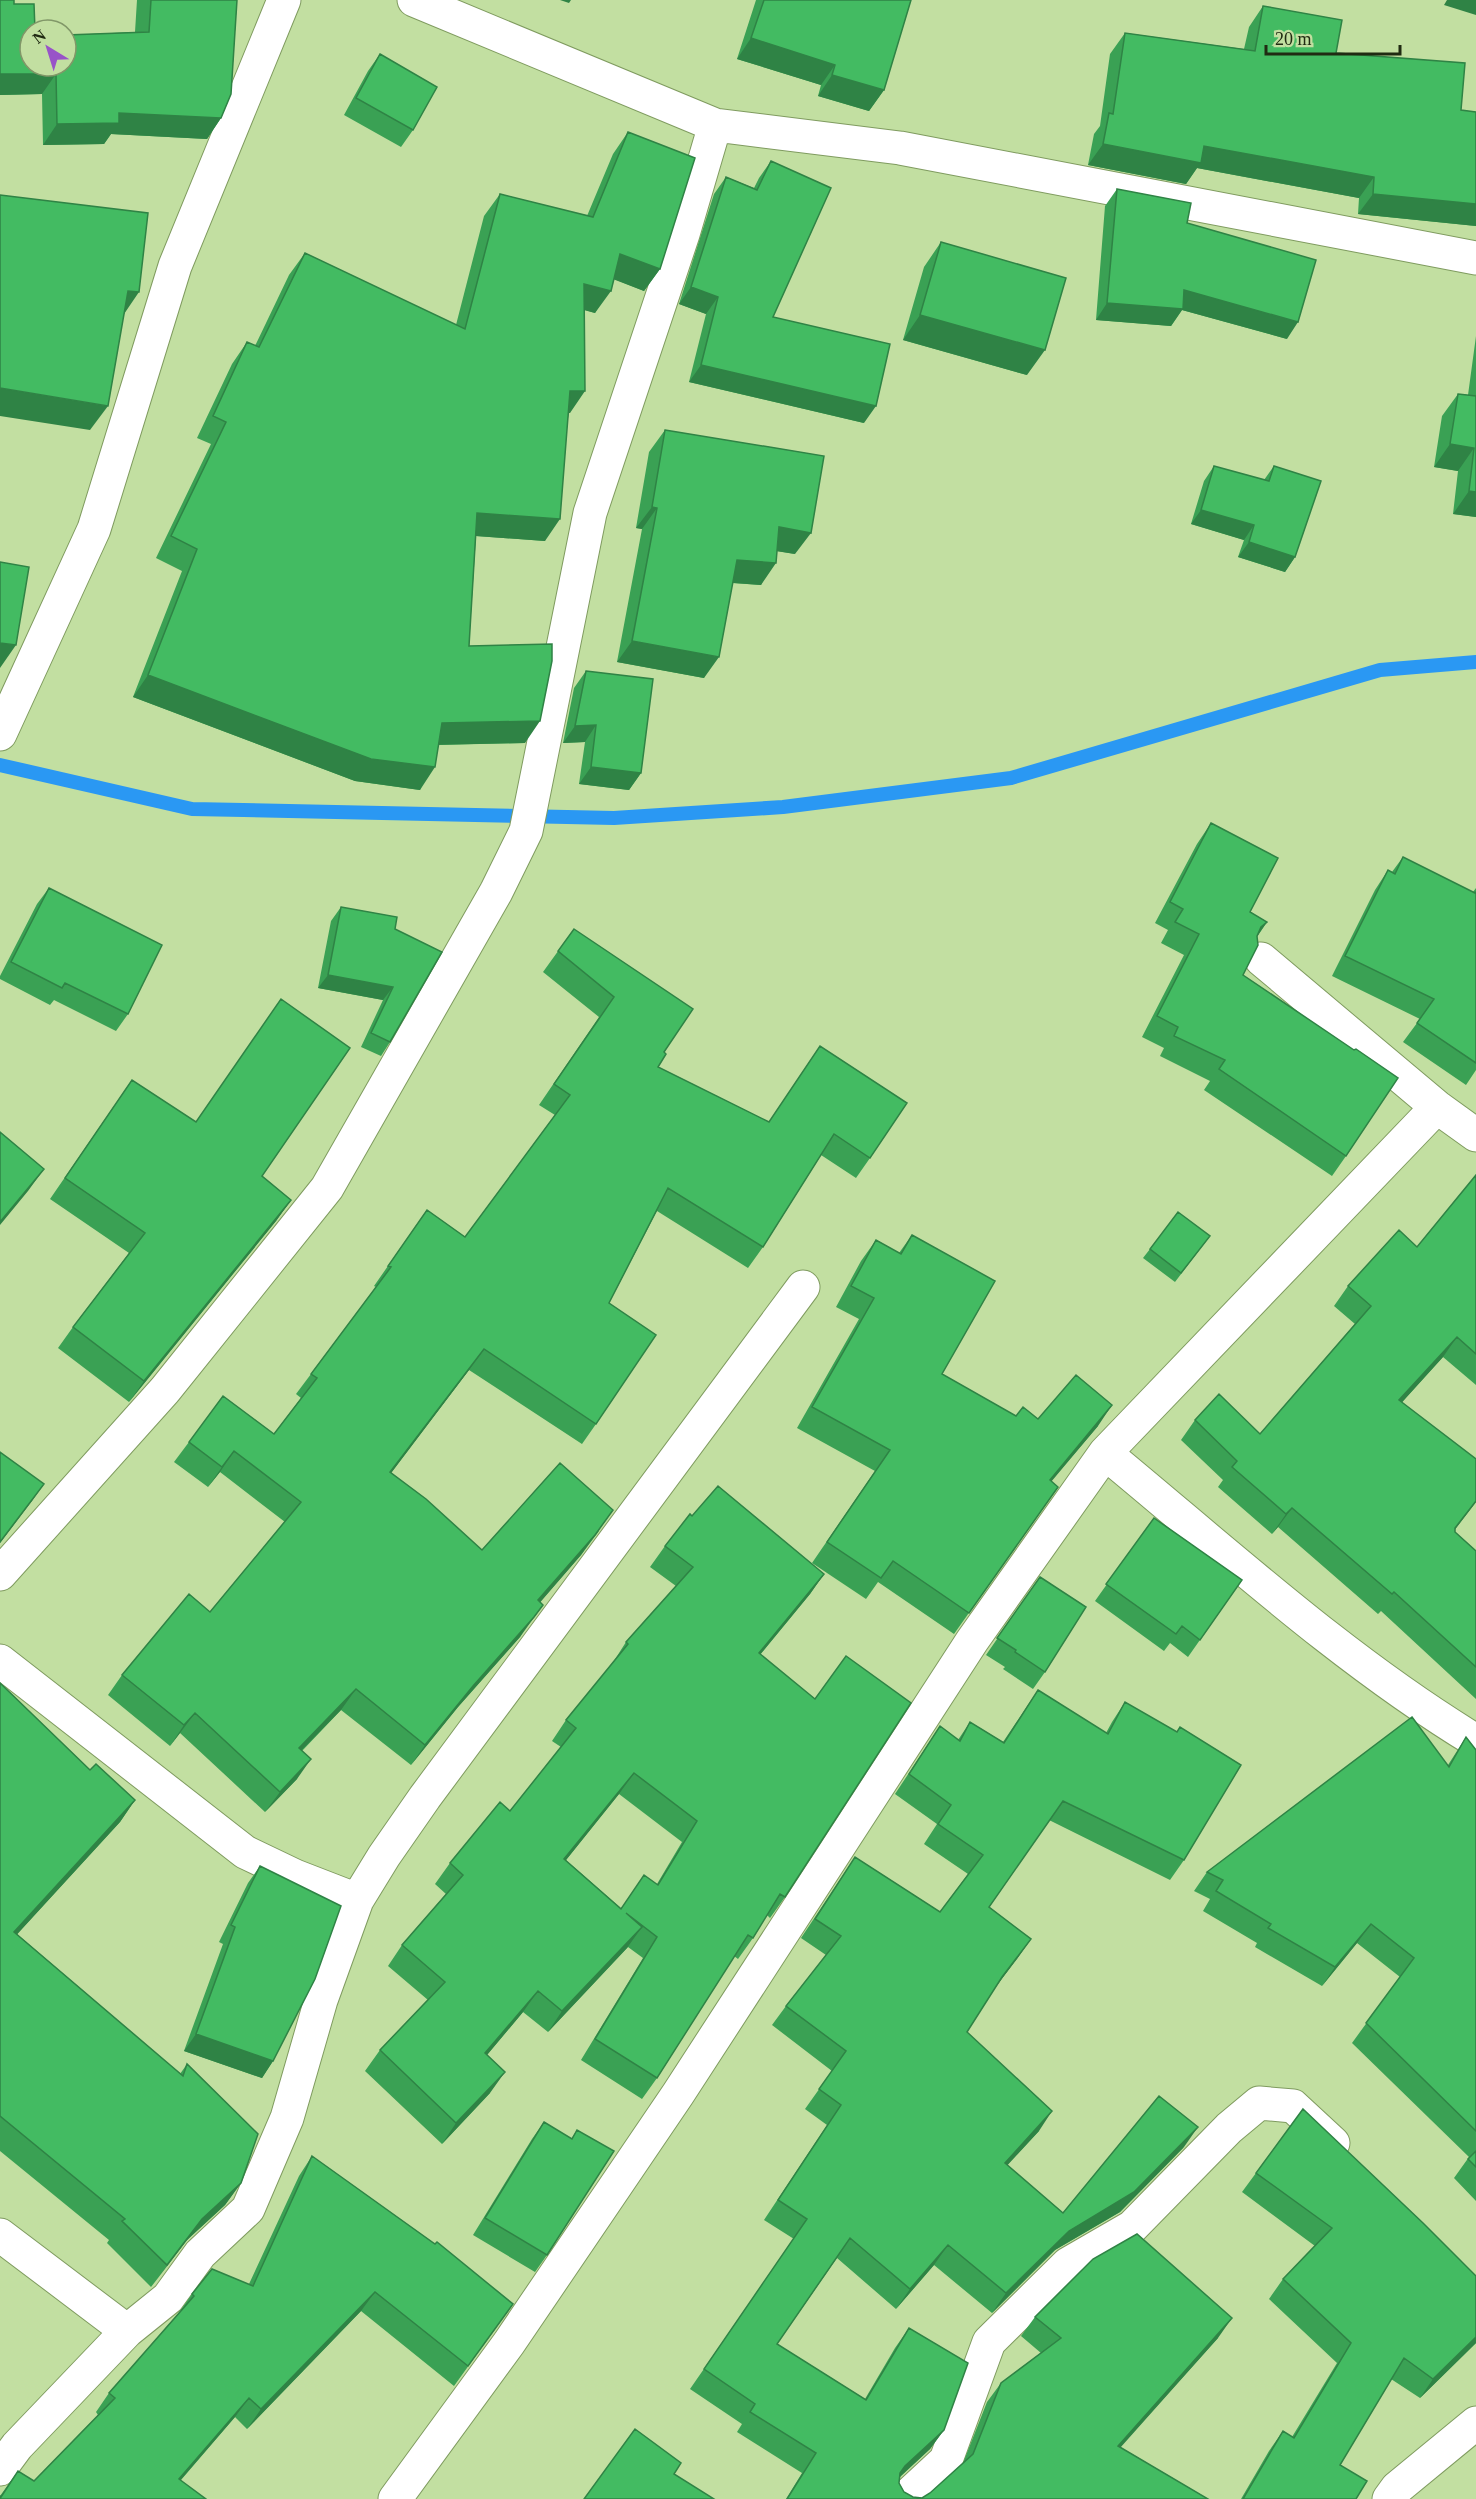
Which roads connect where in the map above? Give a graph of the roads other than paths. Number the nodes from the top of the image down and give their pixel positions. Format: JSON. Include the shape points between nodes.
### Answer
{"nodes":[{"id":1,"x":284,"y":0,"type":"edge"},
{"id":2,"x":414,"y":0,"type":"edge"},
{"id":3,"x":715,"y":125,"type":"junction"},
{"id":4,"x":1476,"y":258,"type":"edge"},
{"id":5,"x":0,"y":734,"type":"edge"},
{"id":6,"x":1261,"y":959,"type":"edge"},
{"id":7,"x":1437,"y":1107,"type":"junction"},
{"id":8,"x":1476,"y":1135,"type":"edge"},
{"id":9,"x":803,"y":1287,"type":"dead end"},
{"id":10,"x":1106,"y":1453,"type":"junction"},
{"id":11,"x":0,"y":1574,"type":"edge"},
{"id":12,"x":0,"y":1660,"type":"edge"},
{"id":13,"x":1476,"y":1741,"type":"edge"},
{"id":14,"x":357,"y":1900,"type":"junction"},
{"id":15,"x":1358,"y":2167,"type":"edge"},
{"id":16,"x":0,"y":2235,"type":"edge"},
{"id":17,"x":127,"y":2331,"type":"junction"},
{"id":18,"x":1476,"y":2423,"type":"edge"},
{"id":19,"x":0,"y":2469,"type":"edge"},
{"id":20,"x":395,"y":2499,"type":"edge"},
{"id":21,"x":903,"y":2499,"type":"edge"},
{"id":22,"x":1389,"y":2499,"type":"edge"}],
"edges":[{"from":1,"to":5,"type":"street","via":[[175,266],[94,529]]},
{"from":2,"to":3,"type":"street"},
{"from":3,"to":4,"type":"street","via":[[900,148]]},
{"from":3,"to":11,"type":"street","via":[[590,513],[526,831],[496,892],[327,1188],[165,1390]]},
{"from":6,"to":7,"type":"street"},
{"from":7,"to":8,"type":"street"},
{"from":7,"to":10,"type":"street"},
{"from":9,"to":14,"type":"street","via":[[426,1797]]},
{"from":10,"to":13,"type":"street","via":[[1329,1638]]},
{"from":10,"to":20,"type":"street","via":[[972,1641],[678,2094],[516,2334]]},
{"from":12,"to":14,"type":"street","via":[[245,1852]]},
{"from":14,"to":17,"type":"street","via":[[321,2000],[287,2118],[248,2209],[200,2254],[168,2298]]},
{"from":15,"to":21,"type":"street","via":[[1293,2106],[1259,2103],[1229,2128],[1132,2227],[1068,2264],[989,2342],[946,2460]]},
{"from":16,"to":17,"type":"street"},
{"from":17,"to":19,"type":"street","via":[[17,2446]]},
{"from":18,"to":22,"type":"street","via":[[1397,2488]]}]}
